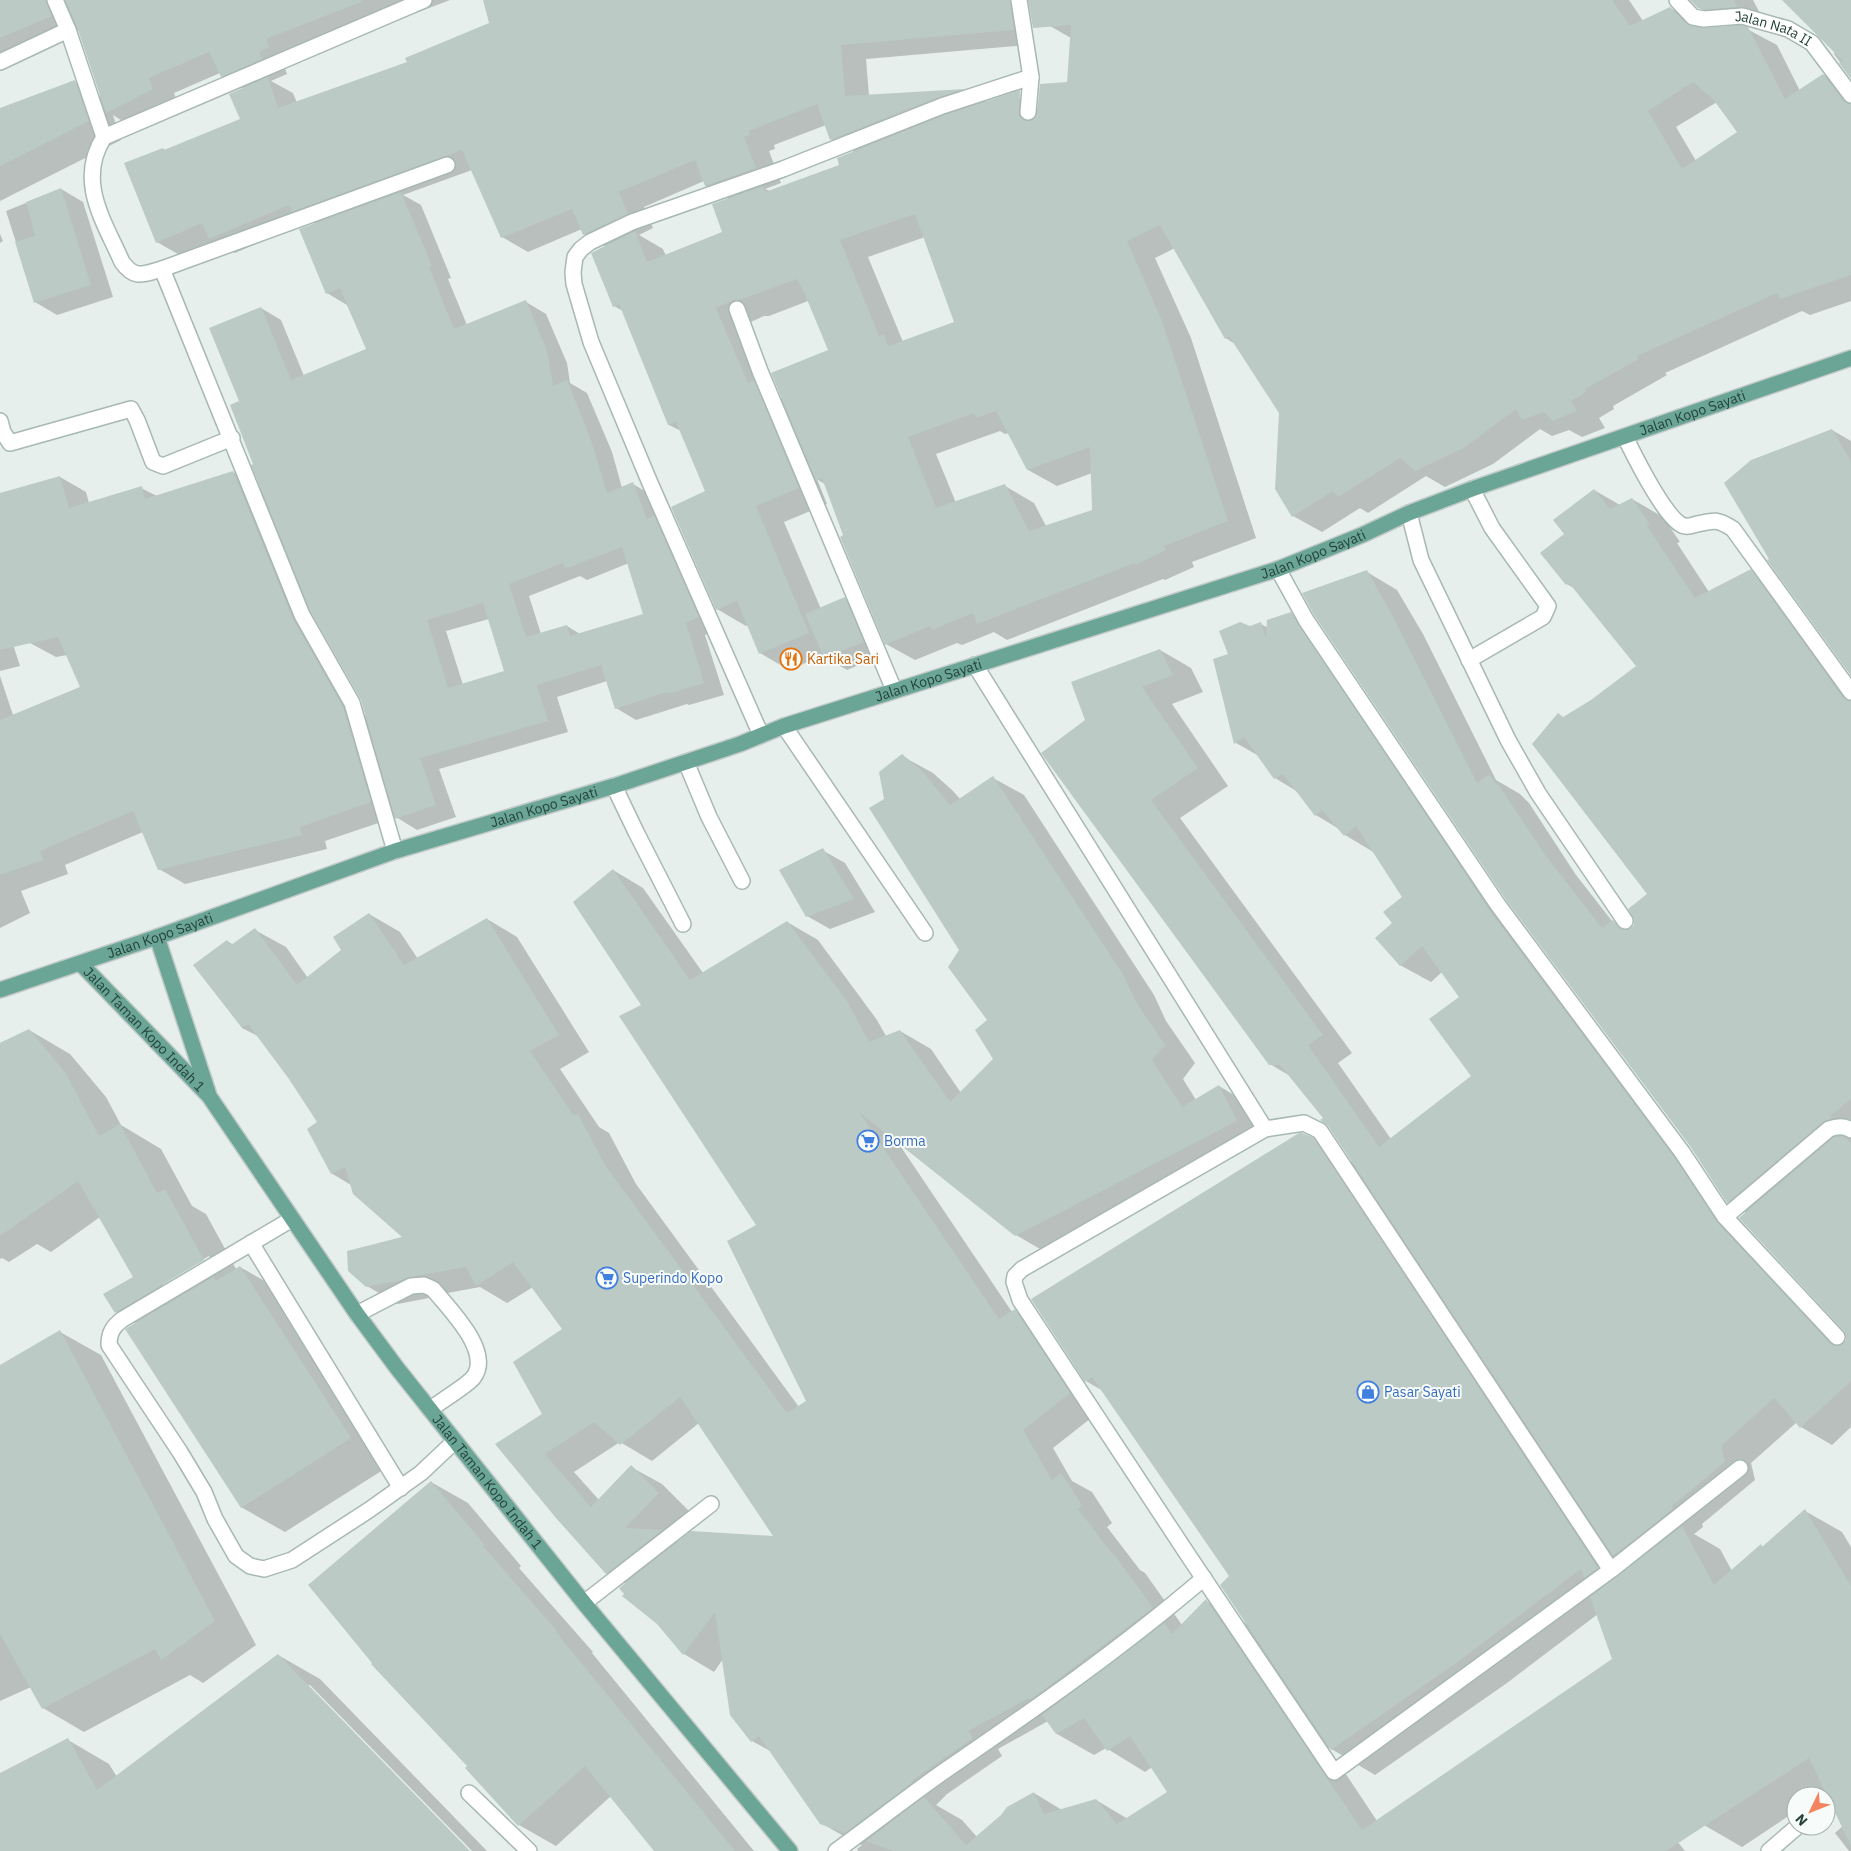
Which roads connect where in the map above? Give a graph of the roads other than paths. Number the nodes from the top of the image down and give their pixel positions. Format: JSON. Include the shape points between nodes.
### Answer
{"nodes":[{"id":1,"x":55,"y":0,"type":"edge"},
{"id":2,"x":424,"y":0,"type":"edge"},
{"id":3,"x":1018,"y":0,"type":"edge"},
{"id":4,"x":1677,"y":0,"type":"edge"},
{"id":5,"x":68,"y":30,"type":"junction"},
{"id":6,"x":0,"y":62,"type":"edge"},
{"id":7,"x":1031,"y":77,"type":"junction"},
{"id":8,"x":1851,"y":95,"type":"edge"},
{"id":9,"x":1028,"y":112,"type":"dead end"},
{"id":10,"x":104,"y":137,"type":"junction"},
{"id":11,"x":448,"y":165,"type":"dead end"},
{"id":12,"x":162,"y":269,"type":"junction"},
{"id":13,"x":736,"y":308,"type":"dead end"},
{"id":14,"x":1851,"y":358,"type":"edge"},
{"id":15,"x":0,"y":421,"type":"edge"},
{"id":16,"x":1624,"y":437,"type":"junction"},
{"id":17,"x":232,"y":438,"type":"junction"},
{"id":18,"x":1472,"y":489,"type":"junction"},
{"id":19,"x":1409,"y":513,"type":"junction"},
{"id":20,"x":1278,"y":569,"type":"junction"},
{"id":21,"x":1469,"y":660,"type":"junction"},
{"id":22,"x":975,"y":665,"type":"junction"},
{"id":23,"x":894,"y":690,"type":"junction"},
{"id":24,"x":1851,"y":692,"type":"edge"},
{"id":25,"x":784,"y":726,"type":"junction"},
{"id":26,"x":761,"y":735,"type":"junction"},
{"id":27,"x":686,"y":762,"type":"junction"},
{"id":28,"x":614,"y":786,"type":"junction"},
{"id":29,"x":394,"y":851,"type":"junction"},
{"id":30,"x":742,"y":881,"type":"dead end"},
{"id":31,"x":1625,"y":921,"type":"dead end"},
{"id":32,"x":683,"y":924,"type":"dead end"},
{"id":33,"x":925,"y":933,"type":"dead end"},
{"id":34,"x":157,"y":937,"type":"junction"},
{"id":35,"x":80,"y":964,"type":"junction"},
{"id":36,"x":0,"y":990,"type":"edge"},
{"id":37,"x":209,"y":1096,"type":"junction"},
{"id":38,"x":1265,"y":1129,"type":"junction"},
{"id":39,"x":1851,"y":1130,"type":"edge"},
{"id":40,"x":1725,"y":1217,"type":"junction"},
{"id":41,"x":292,"y":1219,"type":"junction"},
{"id":42,"x":251,"y":1243,"type":"junction"},
{"id":43,"x":357,"y":1314,"type":"junction"},
{"id":44,"x":1836,"y":1337,"type":"dead end"},
{"id":45,"x":430,"y":1410,"type":"junction"},
{"id":46,"x":455,"y":1441,"type":"junction"},
{"id":47,"x":1740,"y":1468,"type":"dead end"},
{"id":48,"x":401,"y":1488,"type":"junction"},
{"id":49,"x":711,"y":1504,"type":"dead end"},
{"id":50,"x":1611,"y":1570,"type":"junction"},
{"id":51,"x":1204,"y":1578,"type":"junction"},
{"id":52,"x":584,"y":1603,"type":"junction"},
{"id":53,"x":470,"y":1793,"type":"dead end"},
{"id":54,"x":1786,"y":1836,"type":"edge"},
{"id":55,"x":529,"y":1851,"type":"edge"},
{"id":56,"x":790,"y":1851,"type":"edge"},
{"id":57,"x":836,"y":1851,"type":"edge"},
{"id":58,"x":1769,"y":1851,"type":"edge"}],
"edges":[{"from":1,"to":5,"type":"street"},
{"from":2,"to":10,"type":"street"},
{"from":3,"to":7,"type":"street"},
{"from":4,"to":8,"type":"street","name":"Jalan Nata II","via":[[1693,17],[1742,16],[1788,29],[1812,43]]},
{"from":5,"to":6,"type":"street"},
{"from":5,"to":10,"type":"street"},
{"from":7,"to":9,"type":"street"},
{"from":7,"to":26,"type":"street","via":[[942,106],[783,169],[632,222],[590,242],[575,258],[574,284],[591,342]]},
{"from":10,"to":12,"type":"street","via":[[93,163],[91,182],[94,199],[129,271],[139,275]]},
{"from":11,"to":12,"type":"street"},
{"from":12,"to":17,"type":"street"},
{"from":13,"to":23,"type":"street"},
{"from":14,"to":16,"type":"main road","name":"Jalan Kopo Sayati"},
{"from":15,"to":17,"type":"street","via":[[10,443],[131,409],[152,462],[164,466]]},
{"from":16,"to":18,"type":"main road","name":"Jalan Kopo Sayati"},
{"from":16,"to":24,"type":"street","via":[[1653,491],[1679,523],[1686,527],[1719,521],[1734,529]]},
{"from":17,"to":29,"type":"street","via":[[302,615],[352,703]]},
{"from":18,"to":19,"type":"main road","name":"Jalan Kopo Sayati"},
{"from":18,"to":21,"type":"street","via":[[1492,528],[1548,606],[1543,617]]},
{"from":19,"to":20,"type":"main road","name":"Jalan Kopo Sayati"},
{"from":19,"to":21,"type":"street","via":[[1421,560]]},
{"from":20,"to":22,"type":"main road","name":"Jalan Kopo Sayati"},
{"from":20,"to":40,"type":"street","via":[[1306,620],[1498,905],[1682,1152]]},
{"from":21,"to":31,"type":"street","via":[[1538,793]]},
{"from":22,"to":23,"type":"main road","name":"Jalan Kopo Sayati"},
{"from":22,"to":38,"type":"street"},
{"from":23,"to":25,"type":"main road","name":"Jalan Kopo Sayati"},
{"from":25,"to":26,"type":"main road","name":"Jalan Kopo Sayati"},
{"from":25,"to":33,"type":"street"},
{"from":26,"to":27,"type":"main road","name":"Jalan Kopo Sayati"},
{"from":27,"to":28,"type":"main road","name":"Jalan Kopo Sayati"},
{"from":27,"to":30,"type":"street","via":[[709,817]]},
{"from":28,"to":29,"type":"main road","name":"Jalan Kopo Sayati"},
{"from":28,"to":32,"type":"street"},
{"from":29,"to":34,"type":"main road","name":"Jalan Kopo Sayati"},
{"from":34,"to":35,"type":"main road","name":"Jalan Kopo Sayati"},
{"from":34,"to":37,"type":"main road","name":"Jalan Taman Kopo Indah 1"},
{"from":35,"to":36,"type":"main road","name":"Jalan Kopo Sayati"},
{"from":35,"to":37,"type":"main road","name":"Jalan Taman Kopo Indah 1"},
{"from":37,"to":41,"type":"main road","name":"Jalan Taman Kopo Indah 1"},
{"from":38,"to":50,"type":"street","via":[[1304,1124],[1320,1131]]},
{"from":38,"to":51,"type":"street","via":[[1022,1269],[1014,1282],[1020,1300]]},
{"from":39,"to":40,"type":"street","via":[[1840,1126],[1829,1129]]},
{"from":40,"to":44,"type":"street"},
{"from":41,"to":42,"type":"street"},
{"from":41,"to":43,"type":"main road","name":"Jalan Taman Kopo Indah 1"},
{"from":42,"to":48,"type":"street"},
{"from":42,"to":48,"type":"street","via":[[123,1319],[116,1324],[108,1345],[180,1452],[236,1556],[250,1566],[264,1569],[292,1560]]},
{"from":43,"to":45,"type":"main road","name":"Jalan Taman Kopo Indah 1"},
{"from":43,"to":45,"type":"street","via":[[411,1286],[424,1285],[433,1290],[471,1337],[478,1357],[473,1377]]},
{"from":45,"to":46,"type":"main road","name":"Jalan Taman Kopo Indah 1"},
{"from":46,"to":48,"type":"street"},
{"from":46,"to":52,"type":"main road","name":"Jalan Taman Kopo Indah 1"},
{"from":47,"to":50,"type":"street"},
{"from":49,"to":52,"type":"street"},
{"from":50,"to":51,"type":"street","via":[[1334,1772]]},
{"from":51,"to":57,"type":"street","via":[[1128,1641]]},
{"from":52,"to":56,"type":"main road","name":"Jalan Taman Kopo Indah 1"},
{"from":53,"to":55,"type":"street"},
{"from":54,"to":58,"type":"street"}]}
